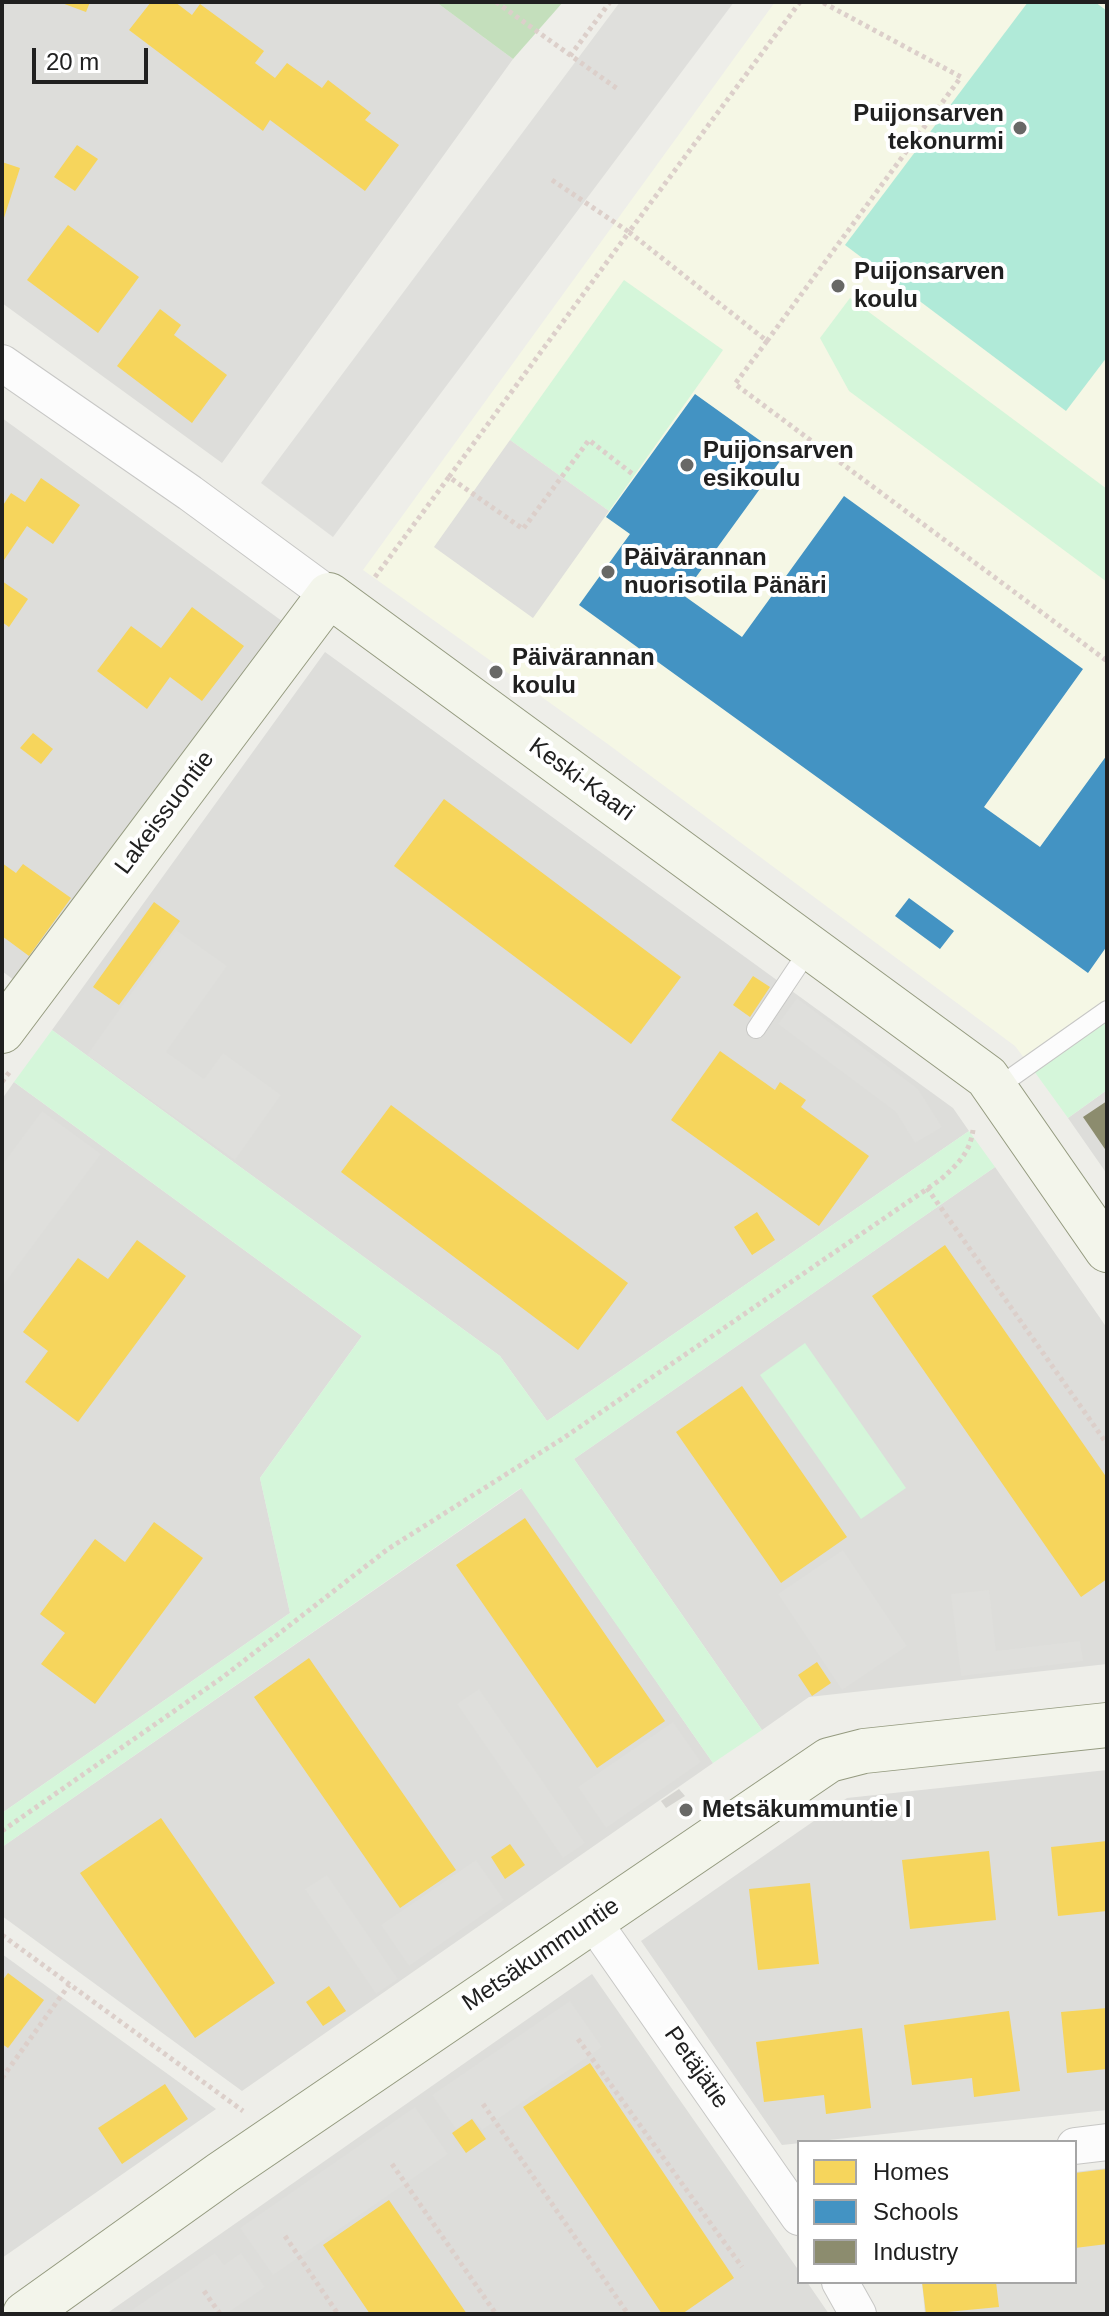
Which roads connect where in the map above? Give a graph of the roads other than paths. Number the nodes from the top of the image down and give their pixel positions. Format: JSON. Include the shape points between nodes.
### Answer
{"nodes":[{"id":1,"x":2,"y":363,"type":"edge"},
{"id":2,"x":329,"y":595,"type":"junction"},
{"id":3,"x":810,"y":948,"type":"junction"},
{"id":4,"x":1107,"y":1010,"type":"edge"},
{"id":5,"x":5,"y":1020,"type":"edge"},
{"id":6,"x":756,"y":1029,"type":"dead end"},
{"id":7,"x":995,"y":1089,"type":"junction"},
{"id":8,"x":1107,"y":1250,"type":"edge"},
{"id":9,"x":1107,"y":1725,"type":"edge"},
{"id":10,"x":592,"y":1920,"type":"junction"},
{"id":11,"x":1107,"y":2142,"type":"edge"},
{"id":12,"x":1077,"y":2146,"type":"edge"},
{"id":13,"x":795,"y":2202,"type":"edge"},
{"id":14,"x":841,"y":2284,"type":"edge"},
{"id":15,"x":25,"y":2314,"type":"edge"},
{"id":16,"x":858,"y":2314,"type":"edge"}],
"edges":[{"from":1,"to":2,"type":"street","name":"Keski-Kaari"},
{"from":2,"to":3,"type":"street","name":"Keski-Kaari"},
{"from":2,"to":5,"type":"street","name":"Lakeissuontie"},
{"from":3,"to":6,"type":"lane"},
{"from":3,"to":7,"type":"street","name":"Keski-Kaari","via":[[987,1077]]},
{"from":4,"to":7,"type":"lane"},
{"from":7,"to":8,"type":"street","name":"Keski-Kaari"},
{"from":9,"to":10,"type":"street","name":"Metsäkummuntie","via":[[864,1751],[829,1760]]},
{"from":10,"to":13,"type":"street","name":"Petäjätie"},
{"from":10,"to":15,"type":"street","name":"Metsäkummuntie"},
{"from":11,"to":12,"type":"street"},
{"from":14,"to":16,"type":"street"}]}
